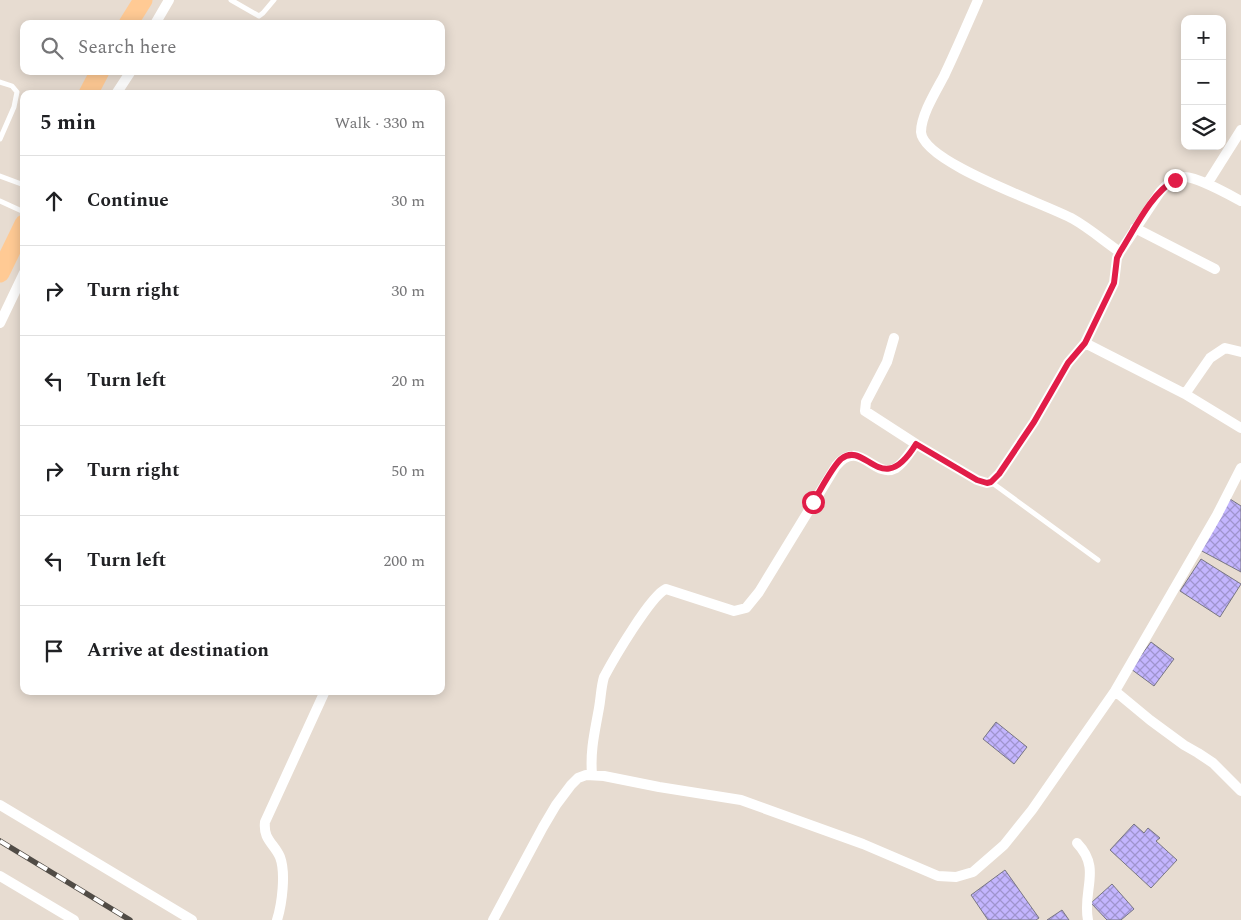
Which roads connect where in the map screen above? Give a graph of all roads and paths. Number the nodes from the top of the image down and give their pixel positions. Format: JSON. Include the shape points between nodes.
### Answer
{"nodes":[{"id":1,"x":143,"y":0,"type":"edge"},
{"id":2,"x":169,"y":0,"type":"edge"},
{"id":3,"x":231,"y":0,"type":"edge"},
{"id":4,"x":274,"y":0,"type":"edge"},
{"id":5,"x":978,"y":0,"type":"edge"},
{"id":6,"x":130,"y":20,"type":"edge"},
{"id":7,"x":157,"y":20,"type":"edge"},
{"id":8,"x":98,"y":75,"type":"edge"},
{"id":9,"x":128,"y":75,"type":"edge"},
{"id":10,"x":0,"y":82,"type":"edge"},
{"id":11,"x":90,"y":90,"type":"edge"},
{"id":12,"x":119,"y":90,"type":"edge"},
{"id":13,"x":1241,"y":130,"type":"edge"},
{"id":14,"x":0,"y":139,"type":"edge"},
{"id":15,"x":0,"y":176,"type":"edge"},
{"id":16,"x":20,"y":184,"type":"edge"},
{"id":17,"x":1207,"y":184,"type":"junction"},
{"id":18,"x":0,"y":201,"type":"edge"},
{"id":19,"x":1241,"y":201,"type":"edge"},
{"id":20,"x":20,"y":210,"type":"edge"},
{"id":21,"x":1135,"y":228,"type":"junction"},
{"id":22,"x":20,"y":232,"type":"edge"},
{"id":23,"x":1120,"y":252,"type":"junction"},
{"id":24,"x":1215,"y":268,"type":"dead end"},
{"id":25,"x":0,"y":273,"type":"edge"},
{"id":26,"x":20,"y":281,"type":"edge"},
{"id":27,"x":0,"y":322,"type":"edge"},
{"id":28,"x":894,"y":338,"type":"dead end"},
{"id":29,"x":1085,"y":343,"type":"junction"},
{"id":30,"x":1241,"y":352,"type":"edge"},
{"id":31,"x":1185,"y":394,"type":"junction"},
{"id":32,"x":1241,"y":428,"type":"edge"},
{"id":33,"x":916,"y":444,"type":"junction"},
{"id":34,"x":1241,"y":468,"type":"edge"},
{"id":35,"x":991,"y":482,"type":"junction"},
{"id":36,"x":1098,"y":560,"type":"dead end"},
{"id":37,"x":1114,"y":691,"type":"junction"},
{"id":38,"x":323,"y":695,"type":"edge"},
{"id":39,"x":592,"y":774,"type":"junction"},
{"id":40,"x":1241,"y":791,"type":"edge"},
{"id":41,"x":0,"y":805,"type":"edge"},
{"id":42,"x":1077,"y":843,"type":"dead end"},
{"id":43,"x":0,"y":876,"type":"edge"},
{"id":44,"x":74,"y":920,"type":"edge"},
{"id":45,"x":192,"y":920,"type":"edge"},
{"id":46,"x":277,"y":920,"type":"edge"},
{"id":47,"x":493,"y":920,"type":"edge"},
{"id":48,"x":1088,"y":920,"type":"edge"}],
"edges":[{"from":1,"to":6,"type":"highway"},
{"from":2,"to":7,"type":"street"},
{"from":3,"to":4,"type":"lane","via":[[259,16]]},
{"from":5,"to":23,"type":"street","via":[[922,123],[924,142],[935,153],[972,174],[1074,220]]},
{"from":8,"to":11,"type":"highway"},
{"from":9,"to":12,"type":"street"},
{"from":10,"to":14,"type":"lane","via":[[12,86],[16,92],[14,107]]},
{"from":13,"to":17,"type":"street"},
{"from":15,"to":16,"type":"lane"},
{"from":17,"to":19,"type":"street"},
{"from":17,"to":21,"type":"street","via":[[1183,177],[1168,184]]},
{"from":18,"to":20,"type":"lane"},
{"from":21,"to":23,"type":"street"},
{"from":21,"to":24,"type":"street"},
{"from":22,"to":25,"type":"highway"},
{"from":23,"to":29,"type":"street","via":[[1114,283]]},
{"from":26,"to":27,"type":"street"},
{"from":28,"to":33,"type":"street","via":[[888,362],[866,402],[865,411]]},
{"from":29,"to":31,"type":"street"},
{"from":29,"to":35,"type":"street","via":[[1068,363],[1034,422]]},
{"from":30,"to":31,"type":"street","via":[[1225,348],[1210,358]]},
{"from":31,"to":32,"type":"street"},
{"from":33,"to":35,"type":"street","via":[[977,480]]},
{"from":33,"to":39,"type":"street","via":[[895,468],[888,470],[857,456],[842,458],[746,608],[734,611],[662,590],[604,677],[593,734]]},
{"from":34,"to":37,"type":"street"},
{"from":35,"to":36,"type":"lane"},
{"from":37,"to":39,"type":"street","via":[[1004,845],[964,876],[938,876],[863,844],[741,800]]},
{"from":37,"to":40,"type":"street","via":[[1212,763]]},
{"from":38,"to":46,"type":"street","via":[[265,822],[265,835],[282,866]]},
{"from":39,"to":47,"type":"street","via":[[578,778],[556,805]]},
{"from":41,"to":45,"type":"street"},
{"from":42,"to":48,"type":"street","via":[[1089,860]]},
{"from":43,"to":44,"type":"street"}]}
